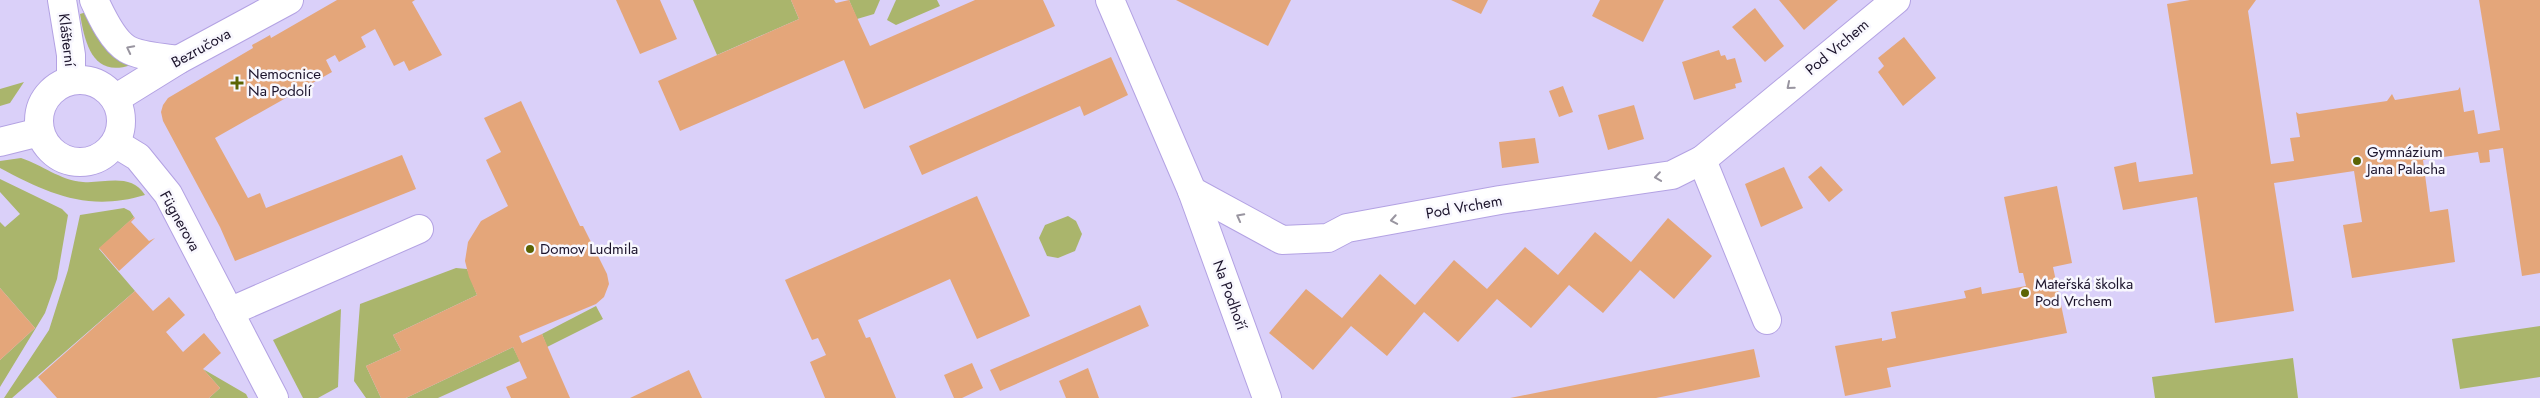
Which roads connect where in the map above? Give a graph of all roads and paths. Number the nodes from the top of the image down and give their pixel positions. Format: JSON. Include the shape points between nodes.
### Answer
{"nodes":[{"id":1,"x":62,"y":0,"type":"edge"},
{"id":2,"x":94,"y":0,"type":"edge"},
{"id":3,"x":290,"y":0,"type":"edge"},
{"id":4,"x":1110,"y":0,"type":"edge"},
{"id":5,"x":1896,"y":0,"type":"edge"},
{"id":6,"x":178,"y":60,"type":"junction"},
{"id":7,"x":71,"y":80,"type":"junction"},
{"id":8,"x":115,"y":99,"type":"junction"},
{"id":9,"x":40,"y":132,"type":"junction"},
{"id":10,"x":0,"y":142,"type":"edge"},
{"id":11,"x":115,"y":143,"type":"junction"},
{"id":12,"x":1702,"y":160,"type":"junction"},
{"id":13,"x":1192,"y":191,"type":"junction"},
{"id":14,"x":419,"y":229,"type":"dead end"},
{"id":15,"x":229,"y":312,"type":"junction"},
{"id":16,"x":1767,"y":320,"type":"dead end"},
{"id":17,"x":274,"y":398,"type":"edge"},
{"id":18,"x":1267,"y":398,"type":"edge"}],
"edges":[{"from":1,"to":7,"type":"street","name":"Klášterní","via":[[71,55]]},
{"from":6,"to":2,"type":"street","one_way":true,"via":[[127,49],[110,29]]},
{"from":3,"to":6,"type":"street","name":"Bezručova"},
{"from":4,"to":13,"type":"street"},
{"from":5,"to":12,"type":"street","name":"Pod Vrchem","one_way":true},
{"from":6,"to":8,"type":"street","name":"Bezručova"},
{"from":7,"to":8,"type":"street","via":[[91,81]]},
{"from":7,"to":9,"type":"street","via":[[47,96],[39,113]]},
{"from":8,"to":11,"type":"street","via":[[122,121]]},
{"from":9,"to":10,"type":"street"},
{"from":9,"to":11,"type":"street","via":[[52,153],[74,163],[98,159]]},
{"from":11,"to":15,"type":"street","name":"Fügnerova","via":[[138,158],[168,194]]},
{"from":12,"to":13,"type":"street","name":"Pod Vrchem","one_way":true,"via":[[1672,174],[1347,228],[1328,238],[1282,240]]},
{"from":12,"to":16,"type":"street"},
{"from":13,"to":18,"type":"street","name":"Na Podhoří"},
{"from":14,"to":15,"type":"street"},
{"from":15,"to":17,"type":"street","name":"Fügnerova"}]}
